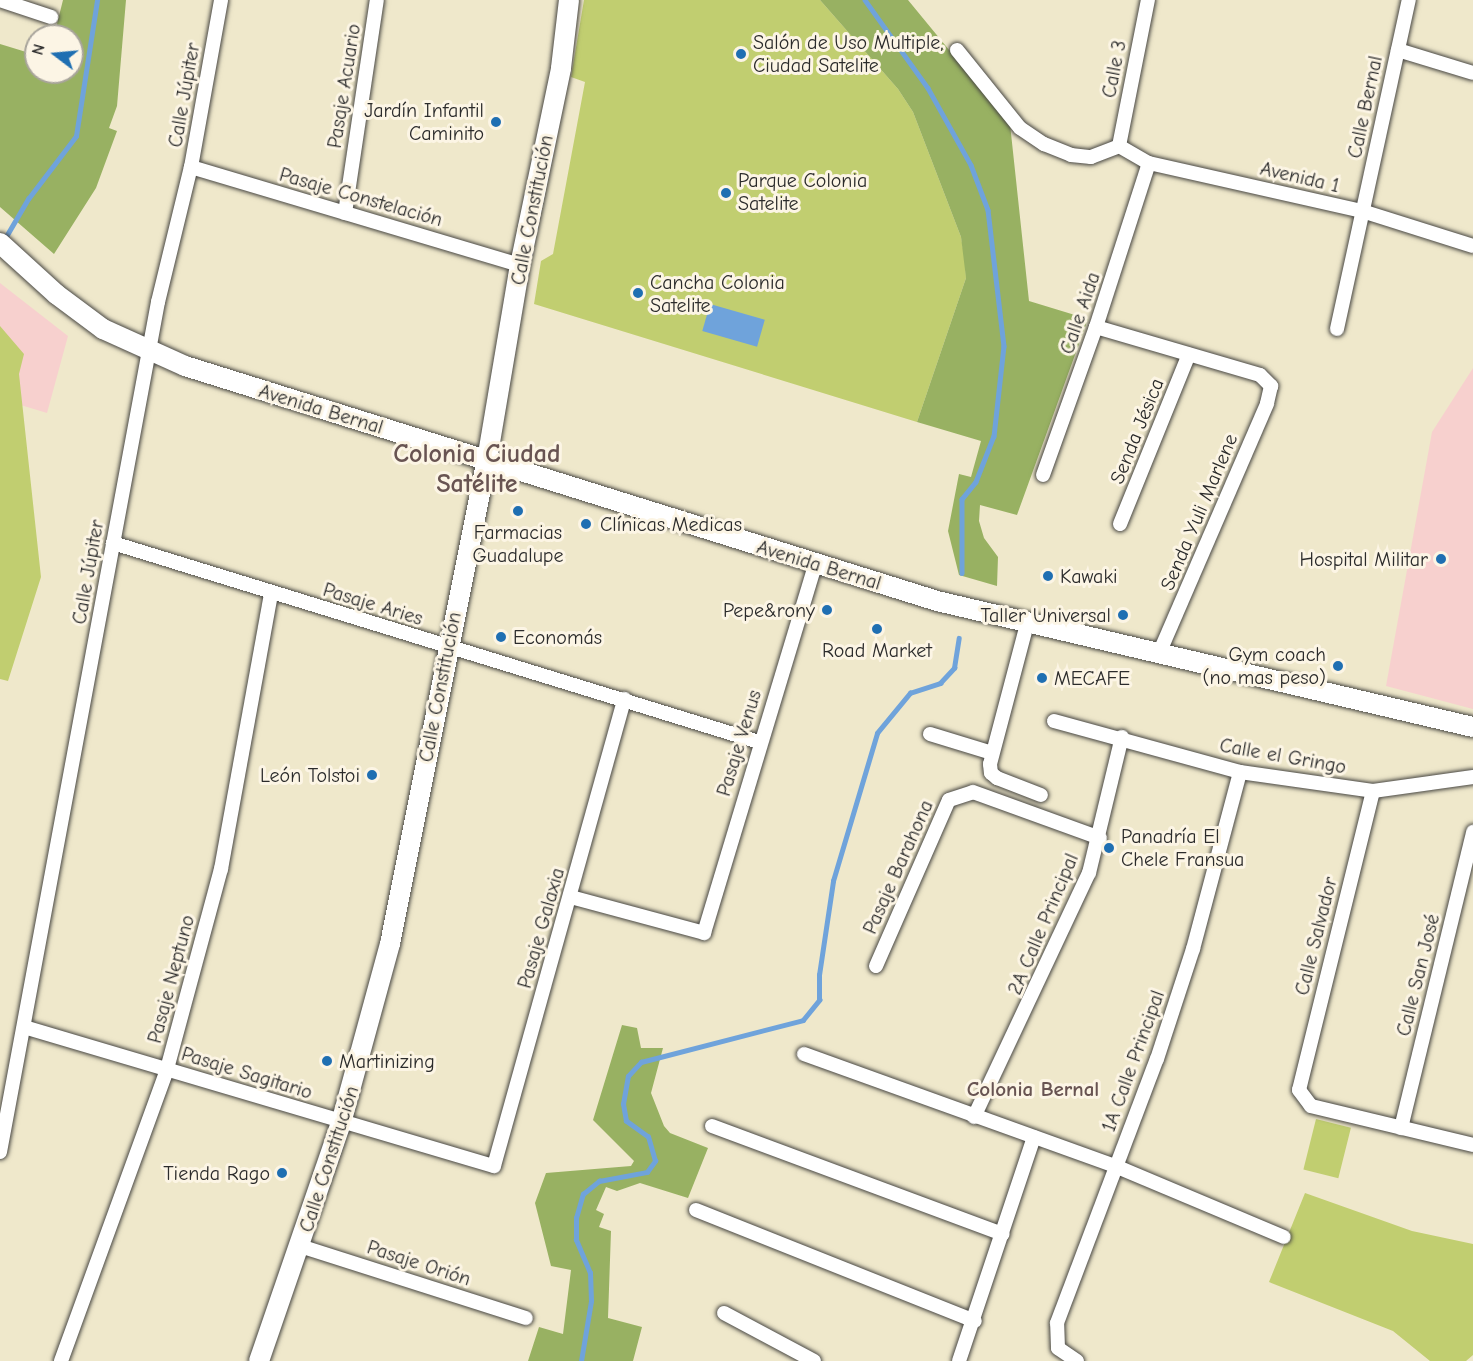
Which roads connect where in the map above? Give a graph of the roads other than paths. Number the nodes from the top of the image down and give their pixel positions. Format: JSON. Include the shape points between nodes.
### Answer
{"nodes":[{"id":1,"x":0,"y":0,"type":"edge"},
{"id":2,"x":221,"y":0,"type":"edge"},
{"id":3,"x":377,"y":0,"type":"edge"},
{"id":4,"x":568,"y":0,"type":"edge"},
{"id":5,"x":1148,"y":0,"type":"edge"},
{"id":6,"x":1410,"y":0,"type":"edge"},
{"id":7,"x":51,"y":17,"type":"dead end"},
{"id":8,"x":957,"y":50,"type":"dead end"},
{"id":9,"x":1398,"y":50,"type":"junction"},
{"id":10,"x":1473,"y":73,"type":"edge"},
{"id":11,"x":1119,"y":146,"type":"junction"},
{"id":12,"x":1149,"y":163,"type":"junction"},
{"id":13,"x":191,"y":167,"type":"junction"},
{"id":14,"x":1362,"y":211,"type":"junction"},
{"id":15,"x":345,"y":213,"type":"junction"},
{"id":16,"x":0,"y":243,"type":"edge"},
{"id":17,"x":1473,"y":246,"type":"edge"},
{"id":18,"x":520,"y":265,"type":"junction"},
{"id":19,"x":1096,"y":327,"type":"junction"},
{"id":20,"x":1337,"y":329,"type":"dead end"},
{"id":21,"x":148,"y":352,"type":"junction"},
{"id":22,"x":1189,"y":354,"type":"junction"},
{"id":23,"x":487,"y":460,"type":"junction"},
{"id":24,"x":1043,"y":475,"type":"dead end"},
{"id":25,"x":1120,"y":524,"type":"dead end"},
{"id":26,"x":113,"y":543,"type":"junction"},
{"id":27,"x":815,"y":565,"type":"junction"},
{"id":28,"x":271,"y":593,"type":"junction"},
{"id":29,"x":1027,"y":624,"type":"junction"},
{"id":30,"x":447,"y":647,"type":"junction"},
{"id":31,"x":1160,"y":653,"type":"junction"},
{"id":32,"x":624,"y":699,"type":"junction"},
{"id":33,"x":1054,"y":721,"type":"dead end"},
{"id":34,"x":1473,"y":727,"type":"edge"},
{"id":35,"x":930,"y":734,"type":"dead end"},
{"id":36,"x":1122,"y":737,"type":"junction"},
{"id":37,"x":759,"y":742,"type":"junction"},
{"id":38,"x":992,"y":753,"type":"junction"},
{"id":39,"x":1240,"y":772,"type":"junction"},
{"id":40,"x":1473,"y":777,"type":"edge"},
{"id":41,"x":1373,"y":791,"type":"junction"},
{"id":42,"x":1041,"y":795,"type":"dead end"},
{"id":43,"x":1473,"y":832,"type":"edge"},
{"id":44,"x":1100,"y":838,"type":"junction"},
{"id":45,"x":571,"y":897,"type":"junction"},
{"id":46,"x":876,"y":966,"type":"dead end"},
{"id":47,"x":24,"y":1027,"type":"junction"},
{"id":48,"x":804,"y":1054,"type":"dead end"},
{"id":49,"x":167,"y":1069,"type":"junction"},
{"id":50,"x":975,"y":1117,"type":"junction"},
{"id":51,"x":341,"y":1123,"type":"junction"},
{"id":52,"x":712,"y":1126,"type":"dead end"},
{"id":53,"x":1401,"y":1128,"type":"junction"},
{"id":54,"x":1034,"y":1137,"type":"junction"},
{"id":55,"x":1473,"y":1145,"type":"edge"},
{"id":56,"x":0,"y":1152,"type":"edge"},
{"id":57,"x":494,"y":1166,"type":"joint"},
{"id":58,"x":1115,"y":1166,"type":"junction"},
{"id":59,"x":696,"y":1210,"type":"dead end"},
{"id":60,"x":1003,"y":1234,"type":"junction"},
{"id":61,"x":1284,"y":1237,"type":"dead end"},
{"id":62,"x":300,"y":1246,"type":"junction"},
{"id":63,"x":724,"y":1313,"type":"dead end"},
{"id":64,"x":526,"y":1318,"type":"dead end"},
{"id":65,"x":975,"y":1321,"type":"junction"},
{"id":66,"x":1069,"y":1359,"type":"edge"},
{"id":67,"x":61,"y":1361,"type":"edge"},
{"id":68,"x":259,"y":1361,"type":"edge"},
{"id":69,"x":814,"y":1361,"type":"edge"},
{"id":70,"x":959,"y":1361,"type":"edge"}],
"edges":[{"from":1,"to":7,"type":"street"},
{"from":2,"to":13,"type":"street","name":"Calle Júpiter"},
{"from":3,"to":15,"type":"street","name":"Pasaje Acuario"},
{"from":4,"to":18,"type":"main road","name":"Calle Constitución","via":[[561,68]]},
{"from":5,"to":11,"type":"street","name":"Calle 3"},
{"from":6,"to":9,"type":"street","name":"Calle Bernal"},
{"from":8,"to":11,"type":"street","via":[[1020,128],[1044,144],[1071,155],[1092,157]]},
{"from":9,"to":10,"type":"street"},
{"from":9,"to":14,"type":"street","name":"Calle Bernal"},
{"from":11,"to":12,"type":"street","name":"Avenida 1"},
{"from":12,"to":14,"type":"street","name":"Avenida 1"},
{"from":12,"to":19,"type":"street","name":"Calle Aida"},
{"from":13,"to":15,"type":"street","name":"Pasaje Constelación"},
{"from":13,"to":21,"type":"street","name":"Calle Júpiter"},
{"from":14,"to":17,"type":"street","name":"Avenida 1"},
{"from":14,"to":20,"type":"street","name":"Calle Bernal"},
{"from":15,"to":18,"type":"street","name":"Pasaje Constelación"},
{"from":16,"to":21,"type":"main road","name":"Avenida Bernal","via":[[56,294],[103,329]]},
{"from":18,"to":23,"type":"main road","name":"Calle Constitución"},
{"from":19,"to":22,"type":"street"},
{"from":19,"to":24,"type":"street","name":"Calle Aida"},
{"from":21,"to":23,"type":"main road","name":"Avenida Bernal"},
{"from":21,"to":26,"type":"street","name":"Calle Júpiter"},
{"from":22,"to":25,"type":"street","name":"Senda Jésica"},
{"from":22,"to":31,"type":"street","name":"Senda Yuli Marlene","via":[[1260,375],[1271,386],[1267,404]]},
{"from":23,"to":27,"type":"main road","name":"Avenida Bernal"},
{"from":23,"to":30,"type":"main road","name":"Calle Constitución"},
{"from":26,"to":28,"type":"street","name":"Pasaje Aries"},
{"from":26,"to":47,"type":"street","name":"Calle Júpiter"},
{"from":27,"to":29,"type":"main road","name":"Avenida Bernal"},
{"from":27,"to":37,"type":"street","name":"Pasaje Venus"},
{"from":28,"to":30,"type":"street","name":"Pasaje Aries"},
{"from":28,"to":49,"type":"street","name":"Pasaje Neptuno","via":[[220,868]]},
{"from":29,"to":31,"type":"main road","name":"Avenida Bernal"},
{"from":29,"to":38,"type":"street"},
{"from":30,"to":32,"type":"street","name":"Pasaje Aries"},
{"from":30,"to":51,"type":"main road","name":"Calle Constitución","via":[[390,944]]},
{"from":31,"to":34,"type":"main road","name":"Avenida Bernal"},
{"from":32,"to":37,"type":"street","name":"Pasaje Aries"},
{"from":32,"to":45,"type":"street","name":"Pasaje Galaxia"},
{"from":33,"to":36,"type":"street","name":"Calle el Gringo"},
{"from":35,"to":38,"type":"street"},
{"from":36,"to":39,"type":"street","name":"Calle el Gringo"},
{"from":36,"to":44,"type":"street","name":"2A Calle Principal"},
{"from":37,"to":45,"type":"street","name":"Pasaje Venus","via":[[704,933]]},
{"from":38,"to":42,"type":"street","via":[[991,773]]},
{"from":39,"to":41,"type":"street","name":"Calle el Gringo"},
{"from":39,"to":58,"type":"street","name":"1A Calle Principal","via":[[1193,949]]},
{"from":40,"to":41,"type":"street","name":"Calle el Gringo"},
{"from":41,"to":53,"type":"street","name":"Calle Salvador","via":[[1299,1090],[1311,1106]]},
{"from":43,"to":53,"type":"street","name":"Calle San José"},
{"from":44,"to":46,"type":"street","name":"Pasaje Barahona","via":[[972,792],[949,800]]},
{"from":44,"to":50,"type":"street","name":"2A Calle Principal","via":[[1037,989]]},
{"from":45,"to":57,"type":"street","name":"Pasaje Galaxia"},
{"from":47,"to":49,"type":"street","name":"Pasaje Sagitario"},
{"from":47,"to":56,"type":"street","name":"Calle Júpiter"},
{"from":48,"to":50,"type":"street"},
{"from":49,"to":51,"type":"street","name":"Pasaje Sagitario"},
{"from":49,"to":67,"type":"street","name":"Pasaje Neptuno"},
{"from":50,"to":54,"type":"street"},
{"from":51,"to":57,"type":"street","name":"Pasaje Sagitario"},
{"from":51,"to":62,"type":"main road","name":"Calle Constitución"},
{"from":52,"to":60,"type":"street"},
{"from":53,"to":55,"type":"street"},
{"from":54,"to":58,"type":"street"},
{"from":54,"to":60,"type":"street"},
{"from":58,"to":61,"type":"street"},
{"from":58,"to":66,"type":"street","name":"1A Calle Principal","via":[[1057,1323],[1055,1340]]},
{"from":59,"to":65,"type":"street"},
{"from":60,"to":65,"type":"street"},
{"from":62,"to":64,"type":"street","name":"Pasaje Orión"},
{"from":62,"to":68,"type":"main road","name":"Calle Constitución"},
{"from":63,"to":69,"type":"street"},
{"from":65,"to":70,"type":"street"}]}
